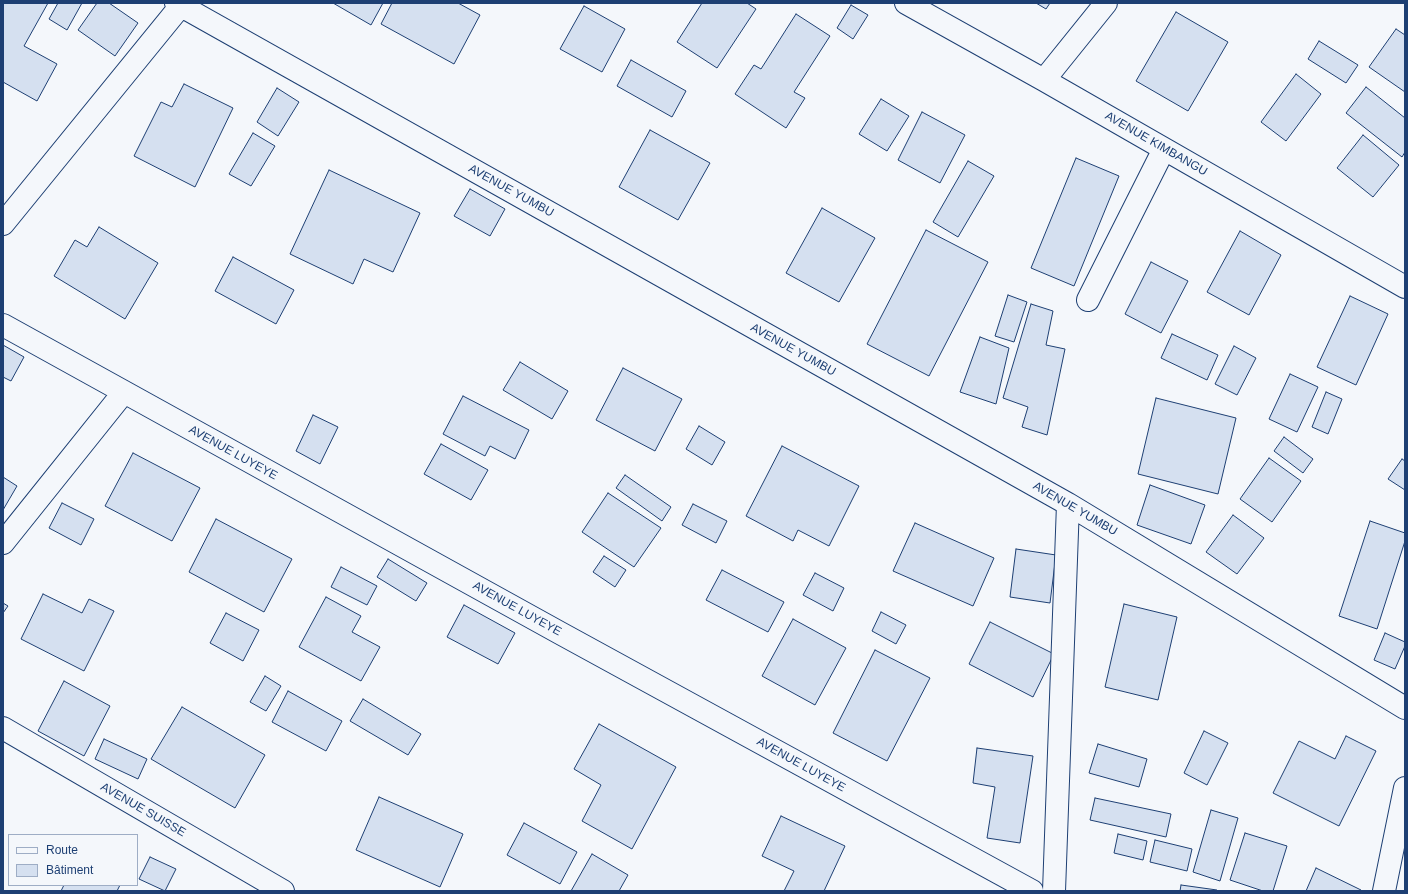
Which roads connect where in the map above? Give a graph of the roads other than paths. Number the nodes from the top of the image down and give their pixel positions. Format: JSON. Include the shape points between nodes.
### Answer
{"nodes":[{"id":1,"x":906,"y":3,"type":"edge"},
{"id":2,"x":1106,"y":3,"type":"edge"},
{"id":3,"x":180,"y":4,"type":"edge"},
{"id":4,"x":1044,"y":80,"type":"junction"},
{"id":5,"x":1164,"y":149,"type":"junction"},
{"id":6,"x":3,"y":224,"type":"edge"},
{"id":7,"x":1405,"y":287,"type":"edge"},
{"id":8,"x":1088,"y":300,"type":"dead end"},
{"id":9,"x":3,"y":325,"type":"edge"},
{"id":10,"x":124,"y":392,"type":"junction"},
{"id":11,"x":1068,"y":504,"type":"junction"},
{"id":12,"x":3,"y":543,"type":"edge"},
{"id":13,"x":1405,"y":708,"type":"edge"},
{"id":14,"x":3,"y":728,"type":"edge"},
{"id":15,"x":1405,"y":788,"type":"edge"},
{"id":16,"x":283,"y":891,"type":"edge"},
{"id":17,"x":1032,"y":891,"type":"edge"},
{"id":18,"x":1054,"y":891,"type":"edge"},
{"id":19,"x":1384,"y":891,"type":"edge"}],
"edges":[{"from":1,"to":4,"type":"street","name":"AVENUE KIMBANGU"},
{"from":2,"to":4,"type":"street"},
{"from":3,"to":6,"type":"street"},
{"from":3,"to":11,"type":"street","name":"AVENUE YUMBU"},
{"from":4,"to":5,"type":"street","name":"AVENUE KIMBANGU"},
{"from":5,"to":7,"type":"street","name":"AVENUE KIMBANGU"},
{"from":5,"to":8,"type":"street"},
{"from":9,"to":10,"type":"street","name":"AVENUE LUYEYE"},
{"from":10,"to":12,"type":"street"},
{"from":10,"to":17,"type":"street","name":"AVENUE LUYEYE","via":[[560,634]]},
{"from":11,"to":13,"type":"street","name":"AVENUE YUMBU"},
{"from":11,"to":18,"type":"street"},
{"from":14,"to":16,"type":"street","name":"AVENUE SUISSE"},
{"from":15,"to":19,"type":"street"}]}
